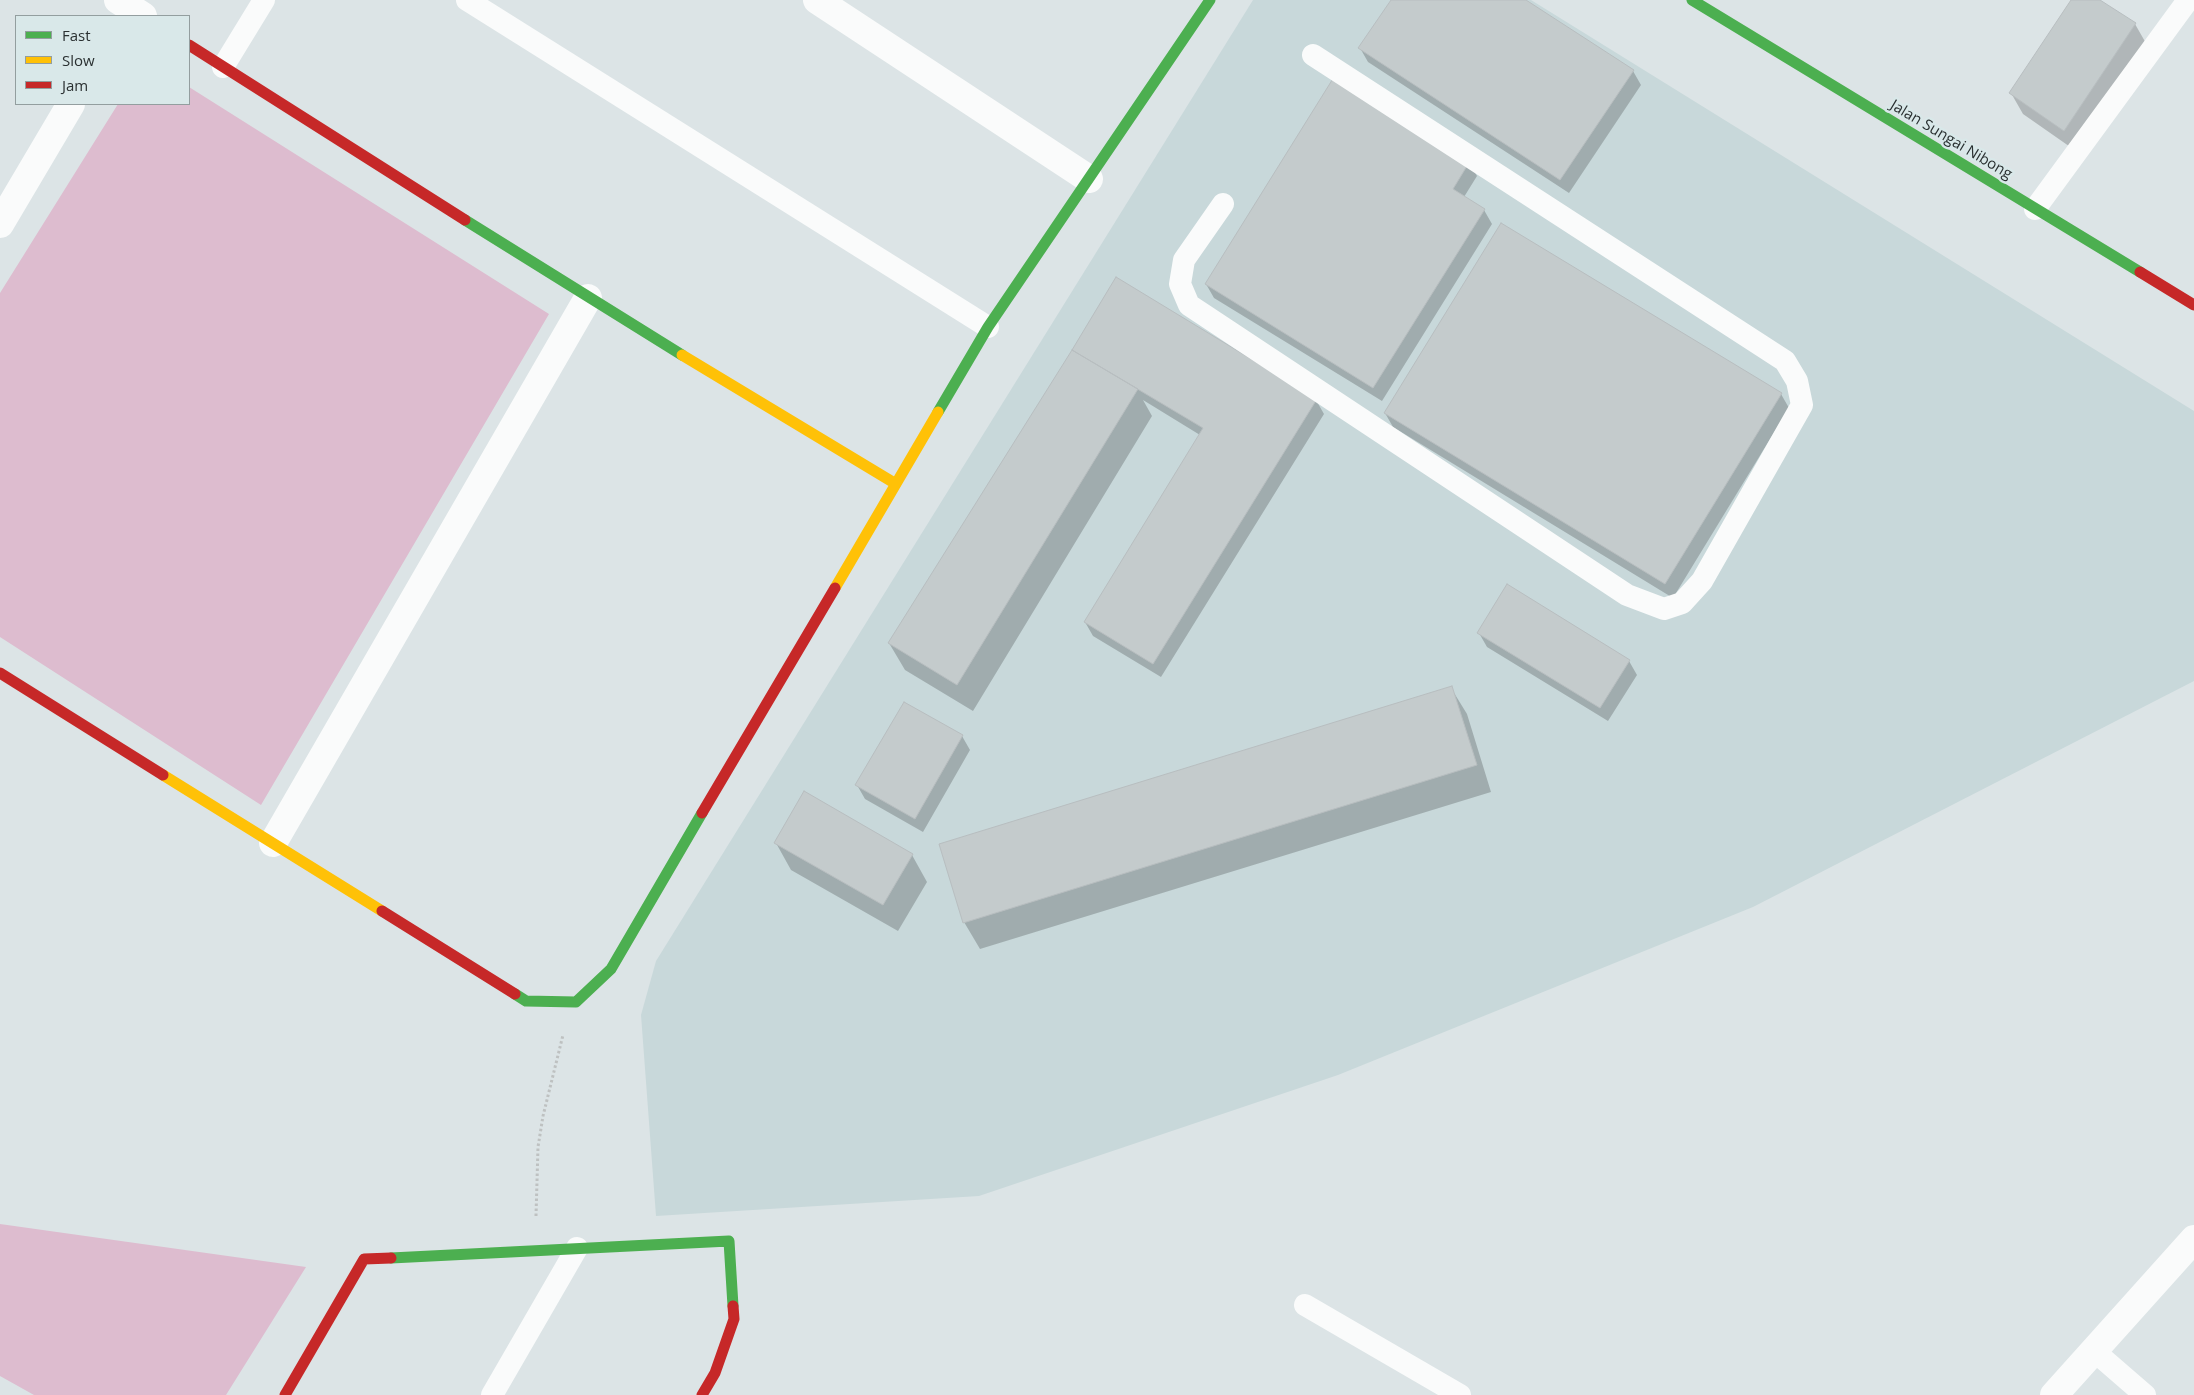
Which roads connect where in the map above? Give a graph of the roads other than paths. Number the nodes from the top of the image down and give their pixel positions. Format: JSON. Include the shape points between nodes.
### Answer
{"nodes":[{"id":1,"x":264,"y":0,"type":"edge"},
{"id":2,"x":467,"y":0,"type":"edge"},
{"id":3,"x":817,"y":0,"type":"edge"},
{"id":4,"x":1210,"y":0,"type":"edge"},
{"id":5,"x":1692,"y":0,"type":"edge"},
{"id":6,"x":2188,"y":0,"type":"edge"},
{"id":7,"x":190,"y":46,"type":"edge"},
{"id":8,"x":1313,"y":55,"type":"dead end"},
{"id":9,"x":223,"y":67,"type":"junction"},
{"id":10,"x":71,"y":105,"type":"edge"},
{"id":11,"x":1089,"y":179,"type":"junction"},
{"id":12,"x":1223,"y":204,"type":"dead end"},
{"id":13,"x":2035,"y":209,"type":"junction"},
{"id":14,"x":0,"y":224,"type":"edge"},
{"id":15,"x":588,"y":298,"type":"junction"},
{"id":16,"x":2194,"y":305,"type":"edge"},
{"id":17,"x":988,"y":327,"type":"junction"},
{"id":18,"x":896,"y":484,"type":"junction"},
{"id":19,"x":0,"y":673,"type":"edge"},
{"id":20,"x":273,"y":843,"type":"junction"},
{"id":21,"x":2194,"y":1239,"type":"edge"},
{"id":22,"x":577,"y":1248,"type":"junction"},
{"id":23,"x":1305,"y":1305,"type":"dead end"},
{"id":24,"x":2093,"y":1350,"type":"junction"},
{"id":25,"x":285,"y":1395,"type":"edge"},
{"id":26,"x":492,"y":1395,"type":"edge"},
{"id":27,"x":702,"y":1395,"type":"edge"},
{"id":28,"x":1460,"y":1395,"type":"edge"},
{"id":29,"x":2054,"y":1395,"type":"edge"},
{"id":30,"x":2145,"y":1395,"type":"edge"}],
"edges":[{"from":1,"to":9,"type":"lane"},
{"from":2,"to":17,"type":"lane"},
{"from":3,"to":11,"type":"street"},
{"from":4,"to":11,"type":"street"},
{"from":5,"to":13,"type":"street","name":"Jalan Sungai Nibong"},
{"from":6,"to":13,"type":"lane"},
{"from":7,"to":9,"type":"street"},
{"from":8,"to":12,"type":"lane","via":[[1785,361],[1797,381],[1802,406],[1702,581],[1682,603],[1664,609],[1627,595],[1189,305],[1180,284],[1184,260]]},
{"from":9,"to":15,"type":"street"},
{"from":10,"to":14,"type":"street"},
{"from":11,"to":17,"type":"street"},
{"from":13,"to":16,"type":"street","name":"Jalan Sungai Nibong"},
{"from":15,"to":18,"type":"street"},
{"from":15,"to":20,"type":"street"},
{"from":17,"to":18,"type":"street"},
{"from":18,"to":20,"type":"street","via":[[611,969],[576,1002],[526,1001]]},
{"from":19,"to":20,"type":"street"},
{"from":21,"to":24,"type":"street"},
{"from":22,"to":25,"type":"street","via":[[364,1259]]},
{"from":22,"to":26,"type":"lane"},
{"from":22,"to":27,"type":"street","via":[[729,1241],[734,1319],[715,1373]]},
{"from":23,"to":28,"type":"lane"},
{"from":24,"to":29,"type":"street"},
{"from":24,"to":30,"type":"lane"}]}
